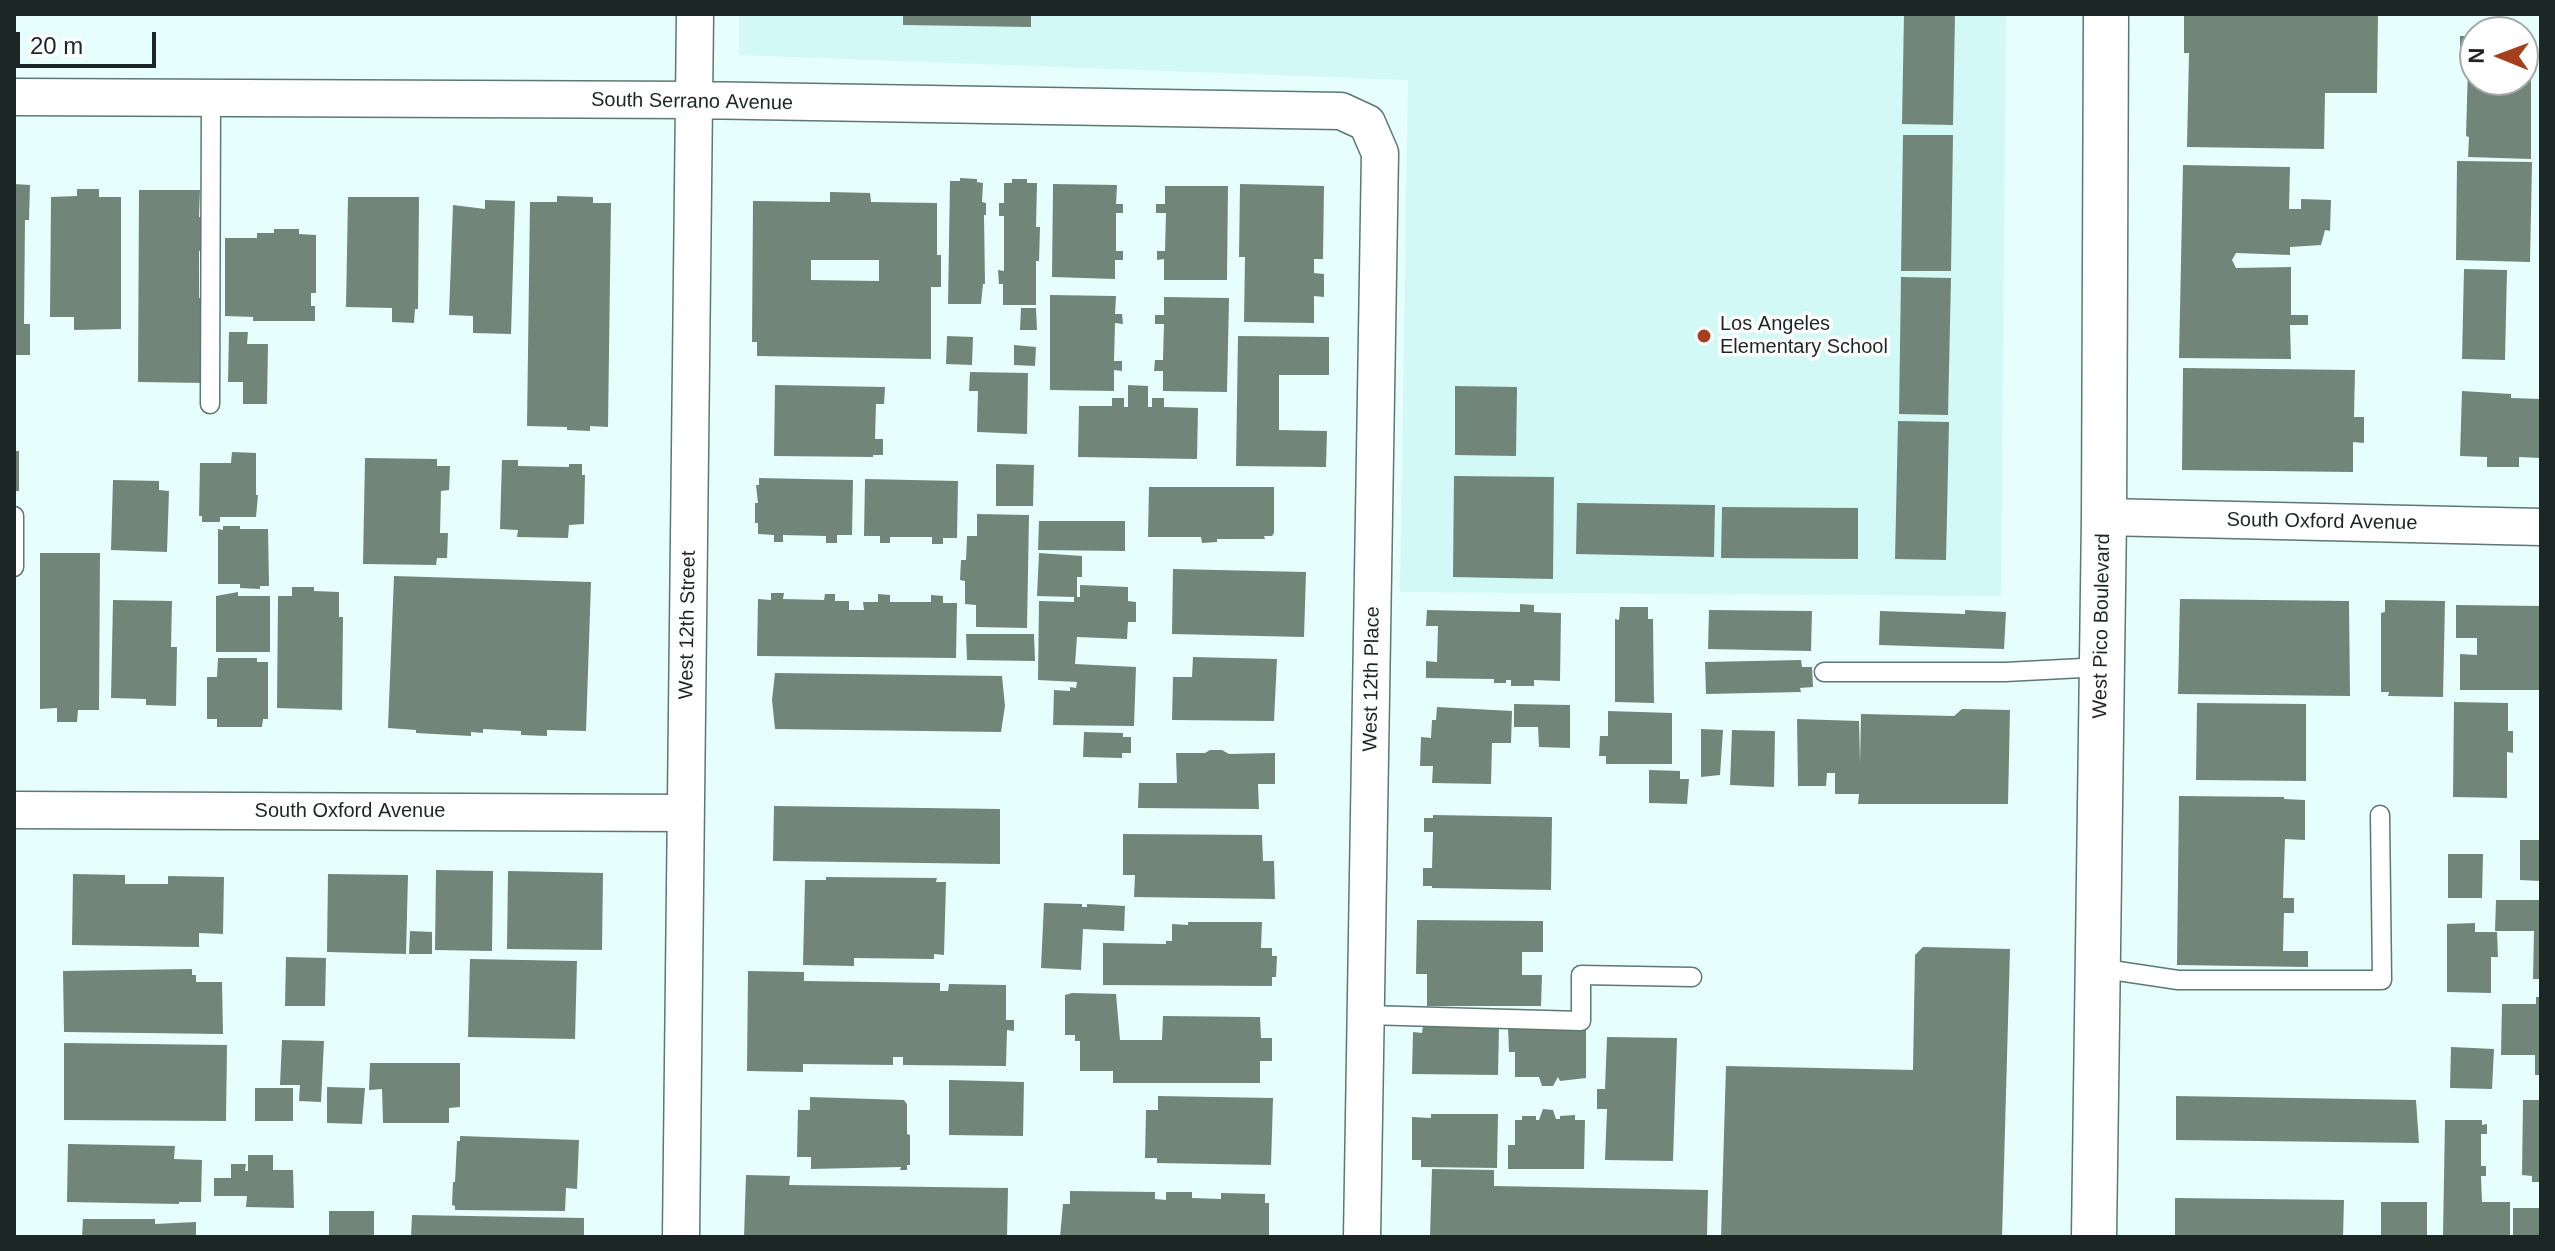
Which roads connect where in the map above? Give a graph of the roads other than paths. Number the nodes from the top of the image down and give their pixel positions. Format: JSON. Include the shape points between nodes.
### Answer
{"nodes":[{"id":1,"x":695,"y":14,"type":"edge"},
{"id":2,"x":2106,"y":14,"type":"edge"},
{"id":3,"x":14,"y":97,"type":"edge"},
{"id":4,"x":211,"y":98,"type":"junction"},
{"id":5,"x":694,"y":100,"type":"junction"},
{"id":6,"x":1367,"y":123,"type":"joint"},
{"id":7,"x":210,"y":404,"type":"dead end"},
{"id":8,"x":14,"y":516,"type":"edge"},
{"id":9,"x":2104,"y":517,"type":"junction"},
{"id":10,"x":2541,"y":527,"type":"edge"},
{"id":11,"x":14,"y":567,"type":"edge"},
{"id":12,"x":2102,"y":667,"type":"junction"},
{"id":13,"x":1824,"y":672,"type":"dead end"},
{"id":14,"x":14,"y":810,"type":"edge"},
{"id":15,"x":685,"y":813,"type":"junction"},
{"id":16,"x":2380,"y":815,"type":"dead end"},
{"id":17,"x":2098,"y":968,"type":"junction"},
{"id":18,"x":1692,"y":977,"type":"dead end"},
{"id":19,"x":1366,"y":1015,"type":"junction"},
{"id":20,"x":681,"y":1237,"type":"edge"},
{"id":21,"x":1362,"y":1237,"type":"edge"},
{"id":22,"x":2094,"y":1237,"type":"edge"}],
"edges":[{"from":1,"to":5,"type":"street","name":"West 12th Street"},
{"from":2,"to":9,"type":"main road","name":"West Pico Boulevard"},
{"from":3,"to":4,"type":"street","name":"South Serrano Avenue"},
{"from":4,"to":5,"type":"street","name":"South Serrano Avenue"},
{"from":4,"to":7,"type":"lane"},
{"from":5,"to":6,"type":"street","name":"South Serrano Avenue","via":[[1341,111]]},
{"from":5,"to":15,"type":"street","name":"West 12th Street"},
{"from":6,"to":19,"type":"street","name":"West 12th Place","via":[[1380,163]]},
{"from":8,"to":11,"type":"lane"},
{"from":9,"to":10,"type":"street","name":"South Oxford Avenue"},
{"from":9,"to":12,"type":"main road","name":"West Pico Boulevard"},
{"from":12,"to":13,"type":"lane"},
{"from":12,"to":17,"type":"main road","name":"West Pico Boulevard"},
{"from":14,"to":15,"type":"street","name":"South Oxford Avenue"},
{"from":15,"to":20,"type":"street","name":"West 12th Street"},
{"from":16,"to":17,"type":"lane","via":[[2382,980],[2178,980]]},
{"from":17,"to":22,"type":"main road","name":"West Pico Boulevard"},
{"from":18,"to":19,"type":"lane","via":[[1581,975],[1581,1021]]},
{"from":19,"to":21,"type":"street","name":"West 12th Place"}]}
